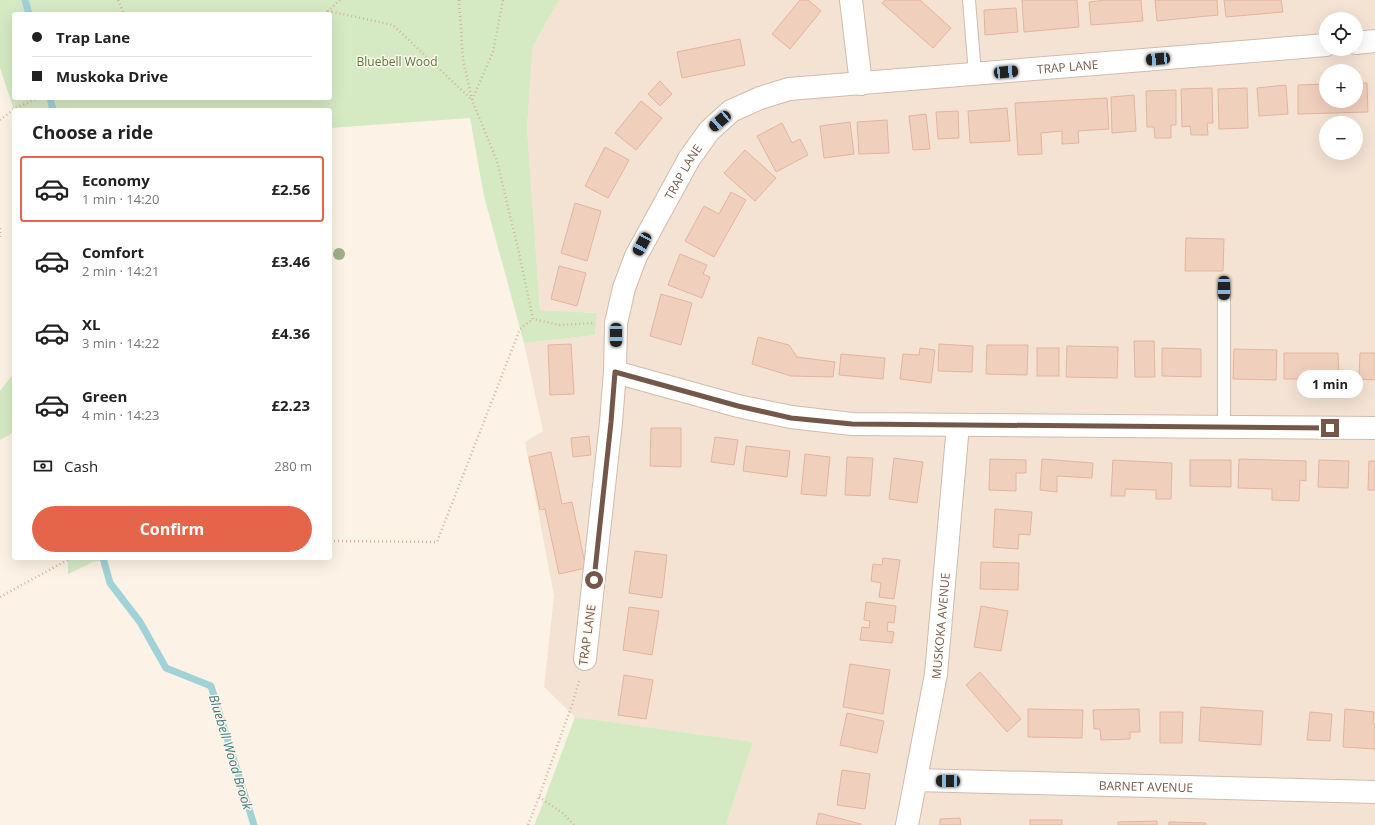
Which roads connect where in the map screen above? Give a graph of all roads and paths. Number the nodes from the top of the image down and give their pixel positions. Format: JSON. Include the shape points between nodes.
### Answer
{"nodes":[{"id":1,"x":118,"y":0,"type":"edge"},
{"id":2,"x":340,"y":0,"type":"edge"},
{"id":3,"x":459,"y":0,"type":"edge"},
{"id":4,"x":503,"y":0,"type":"edge"},
{"id":5,"x":851,"y":0,"type":"edge"},
{"id":6,"x":969,"y":0,"type":"edge"},
{"id":7,"x":328,"y":11,"type":"joint"},
{"id":8,"x":123,"y":12,"type":"edge"},
{"id":9,"x":1375,"y":41,"type":"edge"},
{"id":10,"x":1363,"y":42,"type":"edge"},
{"id":11,"x":1319,"y":46,"type":"edge"},
{"id":12,"x":975,"y":74,"type":"junction"},
{"id":13,"x":861,"y":84,"type":"junction"},
{"id":14,"x":33,"y":100,"type":"edge"},
{"id":15,"x":472,"y":100,"type":"junction"},
{"id":16,"x":18,"y":108,"type":"edge"},
{"id":17,"x":12,"y":111,"type":"edge"},
{"id":18,"x":0,"y":120,"type":"edge"},
{"id":19,"x":0,"y":228,"type":"edge"},
{"id":20,"x":0,"y":240,"type":"edge"},
{"id":21,"x":1224,"y":288,"type":"dead end"},
{"id":22,"x":533,"y":319,"type":"junction"},
{"id":23,"x":616,"y":323,"type":"junction"},
{"id":24,"x":615,"y":372,"type":"junction"},
{"id":25,"x":958,"y":425,"type":"junction"},
{"id":26,"x":1224,"y":427,"type":"junction"},
{"id":27,"x":1375,"y":428,"type":"edge"},
{"id":28,"x":332,"y":541,"type":"edge"},
{"id":29,"x":66,"y":560,"type":"edge"},
{"id":30,"x":0,"y":597,"type":"edge"},
{"id":31,"x":585,"y":659,"type":"joint"},
{"id":32,"x":916,"y":780,"type":"junction"},
{"id":33,"x":1375,"y":792,"type":"edge"},
{"id":34,"x":539,"y":797,"type":"junction"},
{"id":35,"x":528,"y":825,"type":"edge"},
{"id":36,"x":574,"y":825,"type":"edge"},
{"id":37,"x":907,"y":825,"type":"edge"}],
"edges":[{"from":1,"to":8,"type":"path"},
{"from":2,"to":7,"type":"path"},
{"from":3,"to":15,"type":"path","via":[[463,59]]},
{"from":4,"to":15,"type":"path","via":[[493,52]]},
{"from":5,"to":13,"type":"street"},
{"from":6,"to":12,"type":"lane"},
{"from":7,"to":15,"type":"path","via":[[393,25]]},
{"from":9,"to":10,"type":"street"},
{"from":11,"to":12,"type":"street","name":"TRAP LANE"},
{"from":12,"to":13,"type":"street","name":"TRAP LANE"},
{"from":13,"to":23,"type":"street","name":"TRAP LANE","via":[[789,89],[731,111],[709,131],[689,159],[636,256],[624,288]]},
{"from":14,"to":16,"type":"path"},
{"from":15,"to":22,"type":"path","via":[[497,161]]},
{"from":17,"to":18,"type":"path"},
{"from":19,"to":20,"type":"path"},
{"from":21,"to":26,"type":"lane"},
{"from":22,"to":23,"type":"path","via":[[560,325]]},
{"from":22,"to":28,"type":"path","via":[[520,329],[437,542]]},
{"from":23,"to":24,"type":"street","name":"TRAP LANE"},
{"from":24,"to":25,"type":"street","via":[[791,418],[852,424]]},
{"from":24,"to":31,"type":"street","name":"TRAP LANE"},
{"from":25,"to":26,"type":"street"},
{"from":25,"to":32,"type":"street","name":"MUSKOKA AVENUE","via":[[936,674]]},
{"from":26,"to":27,"type":"street"},
{"from":29,"to":30,"type":"path"},
{"from":31,"to":34,"type":"path","name":"TRAP LANE","via":[[573,702]]},
{"from":32,"to":33,"type":"street","name":"BARNET AVENUE"},
{"from":32,"to":37,"type":"street","name":"MUSKOKA AVENUE"},
{"from":34,"to":35,"type":"path","name":"TRAP LANE"},
{"from":34,"to":36,"type":"path","via":[[564,814]]}]}
